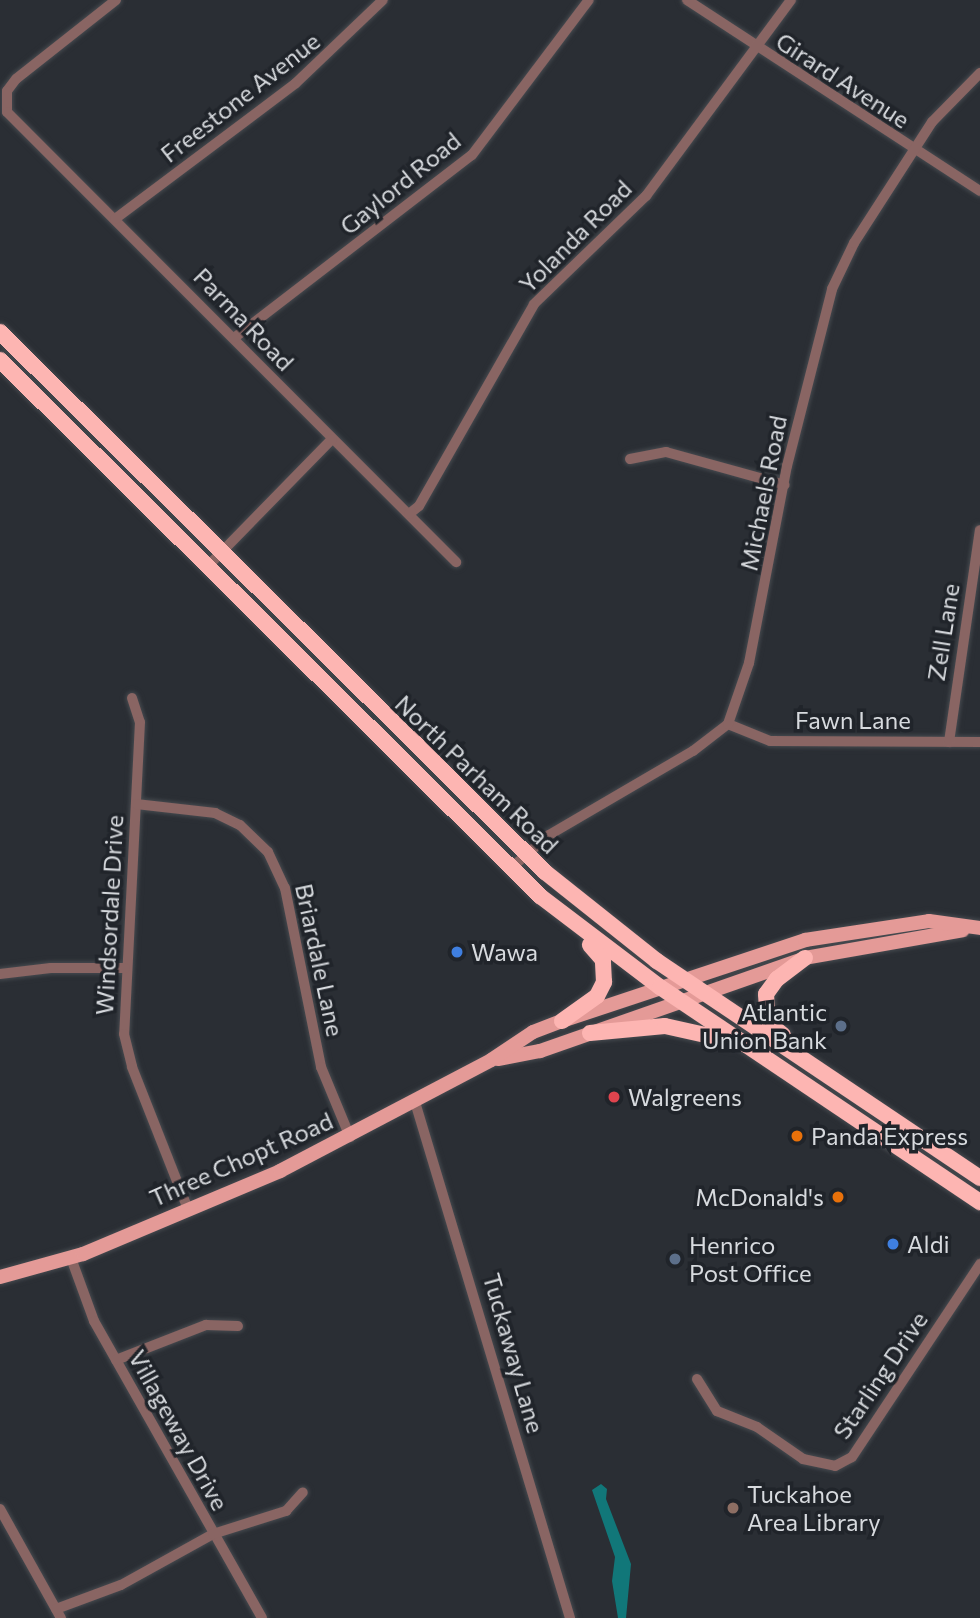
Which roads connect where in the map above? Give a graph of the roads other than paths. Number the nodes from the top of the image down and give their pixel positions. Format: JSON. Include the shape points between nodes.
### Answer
{"nodes":[{"id":1,"x":116,"y":0,"type":"edge"},
{"id":2,"x":383,"y":0,"type":"edge"},
{"id":3,"x":589,"y":0,"type":"edge"},
{"id":4,"x":687,"y":0,"type":"edge"},
{"id":5,"x":791,"y":0,"type":"edge"},
{"id":6,"x":756,"y":48,"type":"junction"},
{"id":7,"x":980,"y":74,"type":"edge"},
{"id":8,"x":913,"y":151,"type":"junction"},
{"id":9,"x":980,"y":191,"type":"edge"},
{"id":10,"x":116,"y":219,"type":"junction"},
{"id":11,"x":0,"y":332,"type":"edge"},
{"id":12,"x":234,"y":338,"type":"junction"},
{"id":13,"x":0,"y":360,"type":"edge"},
{"id":14,"x":332,"y":439,"type":"junction"},
{"id":15,"x":630,"y":459,"type":"dead end"},
{"id":16,"x":785,"y":485,"type":"junction"},
{"id":17,"x":409,"y":514,"type":"junction"},
{"id":18,"x":980,"y":530,"type":"edge"},
{"id":19,"x":221,"y":552,"type":"junction"},
{"id":20,"x":456,"y":562,"type":"dead end"},
{"id":21,"x":207,"y":567,"type":"junction"},
{"id":22,"x":132,"y":698,"type":"dead end"},
{"id":23,"x":729,"y":724,"type":"junction"},
{"id":24,"x":949,"y":742,"type":"junction"},
{"id":25,"x":980,"y":742,"type":"edge"},
{"id":26,"x":136,"y":804,"type":"junction"},
{"id":27,"x":525,"y":855,"type":"junction"},
{"id":28,"x":510,"y":869,"type":"junction"},
{"id":29,"x":577,"y":926,"type":"junction"},
{"id":30,"x":979,"y":928,"type":"edge"},
{"id":31,"x":805,"y":958,"type":"junction"},
{"id":32,"x":125,"y":968,"type":"junction"},
{"id":33,"x":0,"y":974,"type":"edge"},
{"id":34,"x":684,"y":979,"type":"junction"},
{"id":35,"x":660,"y":987,"type":"junction"},
{"id":36,"x":704,"y":993,"type":"junction"},
{"id":37,"x":681,"y":1002,"type":"junction"},
{"id":38,"x":562,"y":1021,"type":"junction"},
{"id":39,"x":590,"y":1033,"type":"junction"},
{"id":40,"x":746,"y":1045,"type":"junction"},
{"id":41,"x":491,"y":1060,"type":"junction"},
{"id":42,"x":837,"y":1083,"type":"junction"},
{"id":43,"x":415,"y":1102,"type":"junction"},
{"id":44,"x":350,"y":1137,"type":"junction"},
{"id":45,"x":980,"y":1178,"type":"edge"},
{"id":46,"x":980,"y":1202,"type":"edge"},
{"id":47,"x":188,"y":1209,"type":"junction"},
{"id":48,"x":71,"y":1258,"type":"junction"},
{"id":49,"x":980,"y":1264,"type":"edge"},
{"id":50,"x":0,"y":1277,"type":"edge"},
{"id":51,"x":238,"y":1326,"type":"dead end"},
{"id":52,"x":116,"y":1360,"type":"junction"},
{"id":53,"x":696,"y":1379,"type":"dead end"},
{"id":54,"x":303,"y":1492,"type":"dead end"},
{"id":55,"x":0,"y":1509,"type":"edge"},
{"id":56,"x":213,"y":1534,"type":"junction"},
{"id":57,"x":59,"y":1614,"type":"edge"},
{"id":58,"x":262,"y":1618,"type":"edge"},
{"id":59,"x":569,"y":1618,"type":"edge"}],
"edges":[{"from":1,"to":10,"type":"street","name":"Parma Road","via":[[16,79],[5,103],[15,123]]},
{"from":2,"to":10,"type":"street","name":"Freestone Avenue","via":[[296,83]]},
{"from":3,"to":12,"type":"street","name":"Gaylord Road","via":[[472,155]]},
{"from":4,"to":6,"type":"street","name":"Girard Avenue"},
{"from":5,"to":6,"type":"street","name":"Yolanda Road"},
{"from":6,"to":8,"type":"street","name":"Girard Avenue"},
{"from":6,"to":17,"type":"street","name":"Yolanda Road","via":[[646,196],[534,304],[419,506]]},
{"from":7,"to":8,"type":"street","name":"Michaels Road","via":[[949,100]]},
{"from":8,"to":9,"type":"street","name":"Girard Avenue"},
{"from":8,"to":16,"type":"street","name":"Michaels Road","via":[[854,243],[832,289]]},
{"from":10,"to":12,"type":"street","name":"Parma Road"},
{"from":11,"to":19,"type":"highway","name":"North Parham Road"},
{"from":12,"to":14,"type":"street","name":"Parma Road"},
{"from":13,"to":21,"type":"highway","name":"North Parham Road"},
{"from":14,"to":17,"type":"street","name":"Parma Road"},
{"from":14,"to":19,"type":"street"},
{"from":15,"to":16,"type":"street","via":[[666,452]]},
{"from":16,"to":23,"type":"street","name":"Michaels Road","via":[[749,663]]},
{"from":17,"to":20,"type":"street","name":"Parma Road"},
{"from":18,"to":24,"type":"street","name":"Zell Lane"},
{"from":19,"to":21,"type":"street"},
{"from":19,"to":27,"type":"highway","name":"North Parham Road"},
{"from":21,"to":28,"type":"highway","name":"North Parham Road"},
{"from":22,"to":26,"type":"street","name":"Windsordale Drive","via":[[140,722]]},
{"from":23,"to":24,"type":"street","name":"Fawn Lane","via":[[770,741]]},
{"from":23,"to":27,"type":"street","via":[[693,751],[549,835]]},
{"from":24,"to":25,"type":"street","name":"Fawn Lane"},
{"from":26,"to":32,"type":"street","name":"Windsordale Drive"},
{"from":26,"to":44,"type":"street","name":"Briardale Lane","via":[[215,813],[253,834],[272,858],[288,902],[321,1067]]},
{"from":27,"to":28,"type":"street"},
{"from":27,"to":34,"type":"highway","name":"North Parham Road"},
{"from":28,"to":29,"type":"highway","name":"North Parham Road"},
{"from":29,"to":35,"type":"highway","name":"North Parham Road"},
{"from":29,"to":38,"type":"highway","via":[[603,960],[606,974],[597,996]]},
{"from":30,"to":31,"type":"main road","name":"Three Chopt Road"},
{"from":30,"to":34,"type":"main road","name":"Three Chopt Road","via":[[929,921],[859,929],[786,944]]},
{"from":31,"to":36,"type":"main road","name":"Three Chopt Road"},
{"from":31,"to":42,"type":"highway","via":[[769,987],[766,1016],[772,1027],[814,1056]]},
{"from":32,"to":33,"type":"street","via":[[51,968]]},
{"from":32,"to":47,"type":"street","name":"Windsordale Drive","via":[[123,1014],[128,1052]]},
{"from":34,"to":35,"type":"main road","name":"Three Chopt Road"},
{"from":34,"to":36,"type":"highway","name":"North Parham Road"},
{"from":35,"to":37,"type":"highway","name":"North Parham Road"},
{"from":35,"to":38,"type":"main road","name":"Three Chopt Road"},
{"from":36,"to":37,"type":"main road","name":"Three Chopt Road"},
{"from":36,"to":42,"type":"highway","name":"North Parham Road"},
{"from":37,"to":39,"type":"main road","name":"Three Chopt Road"},
{"from":37,"to":40,"type":"highway","name":"North Parham Road"},
{"from":38,"to":41,"type":"main road","name":"Three Chopt Road","via":[[533,1032]]},
{"from":39,"to":40,"type":"highway","via":[[665,1027]]},
{"from":39,"to":41,"type":"main road","name":"Three Chopt Road","via":[[540,1051]]},
{"from":40,"to":46,"type":"highway","name":"North Parham Road"},
{"from":41,"to":43,"type":"main road","name":"Three Chopt Road"},
{"from":42,"to":45,"type":"highway","name":"North Parham Road"},
{"from":43,"to":44,"type":"main road","name":"Three Chopt Road"},
{"from":43,"to":59,"type":"street","name":"Tuckaway Lane"},
{"from":44,"to":47,"type":"main road","name":"Three Chopt Road"},
{"from":47,"to":48,"type":"main road","name":"Three Chopt Road"},
{"from":48,"to":50,"type":"main road","name":"Three Chopt Road"},
{"from":48,"to":52,"type":"street","name":"Villageway Drive","via":[[82,1296]]},
{"from":49,"to":53,"type":"street","name":"Starling Drive","via":[[852,1457],[835,1466],[803,1459],[757,1427],[717,1411]]},
{"from":51,"to":52,"type":"street","via":[[206,1325]]},
{"from":52,"to":56,"type":"street","name":"Villageway Drive"},
{"from":54,"to":56,"type":"street","via":[[286,1511]]},
{"from":55,"to":57,"type":"street"},
{"from":56,"to":57,"type":"street"},
{"from":56,"to":58,"type":"street","name":"Villageway Drive"}]}
